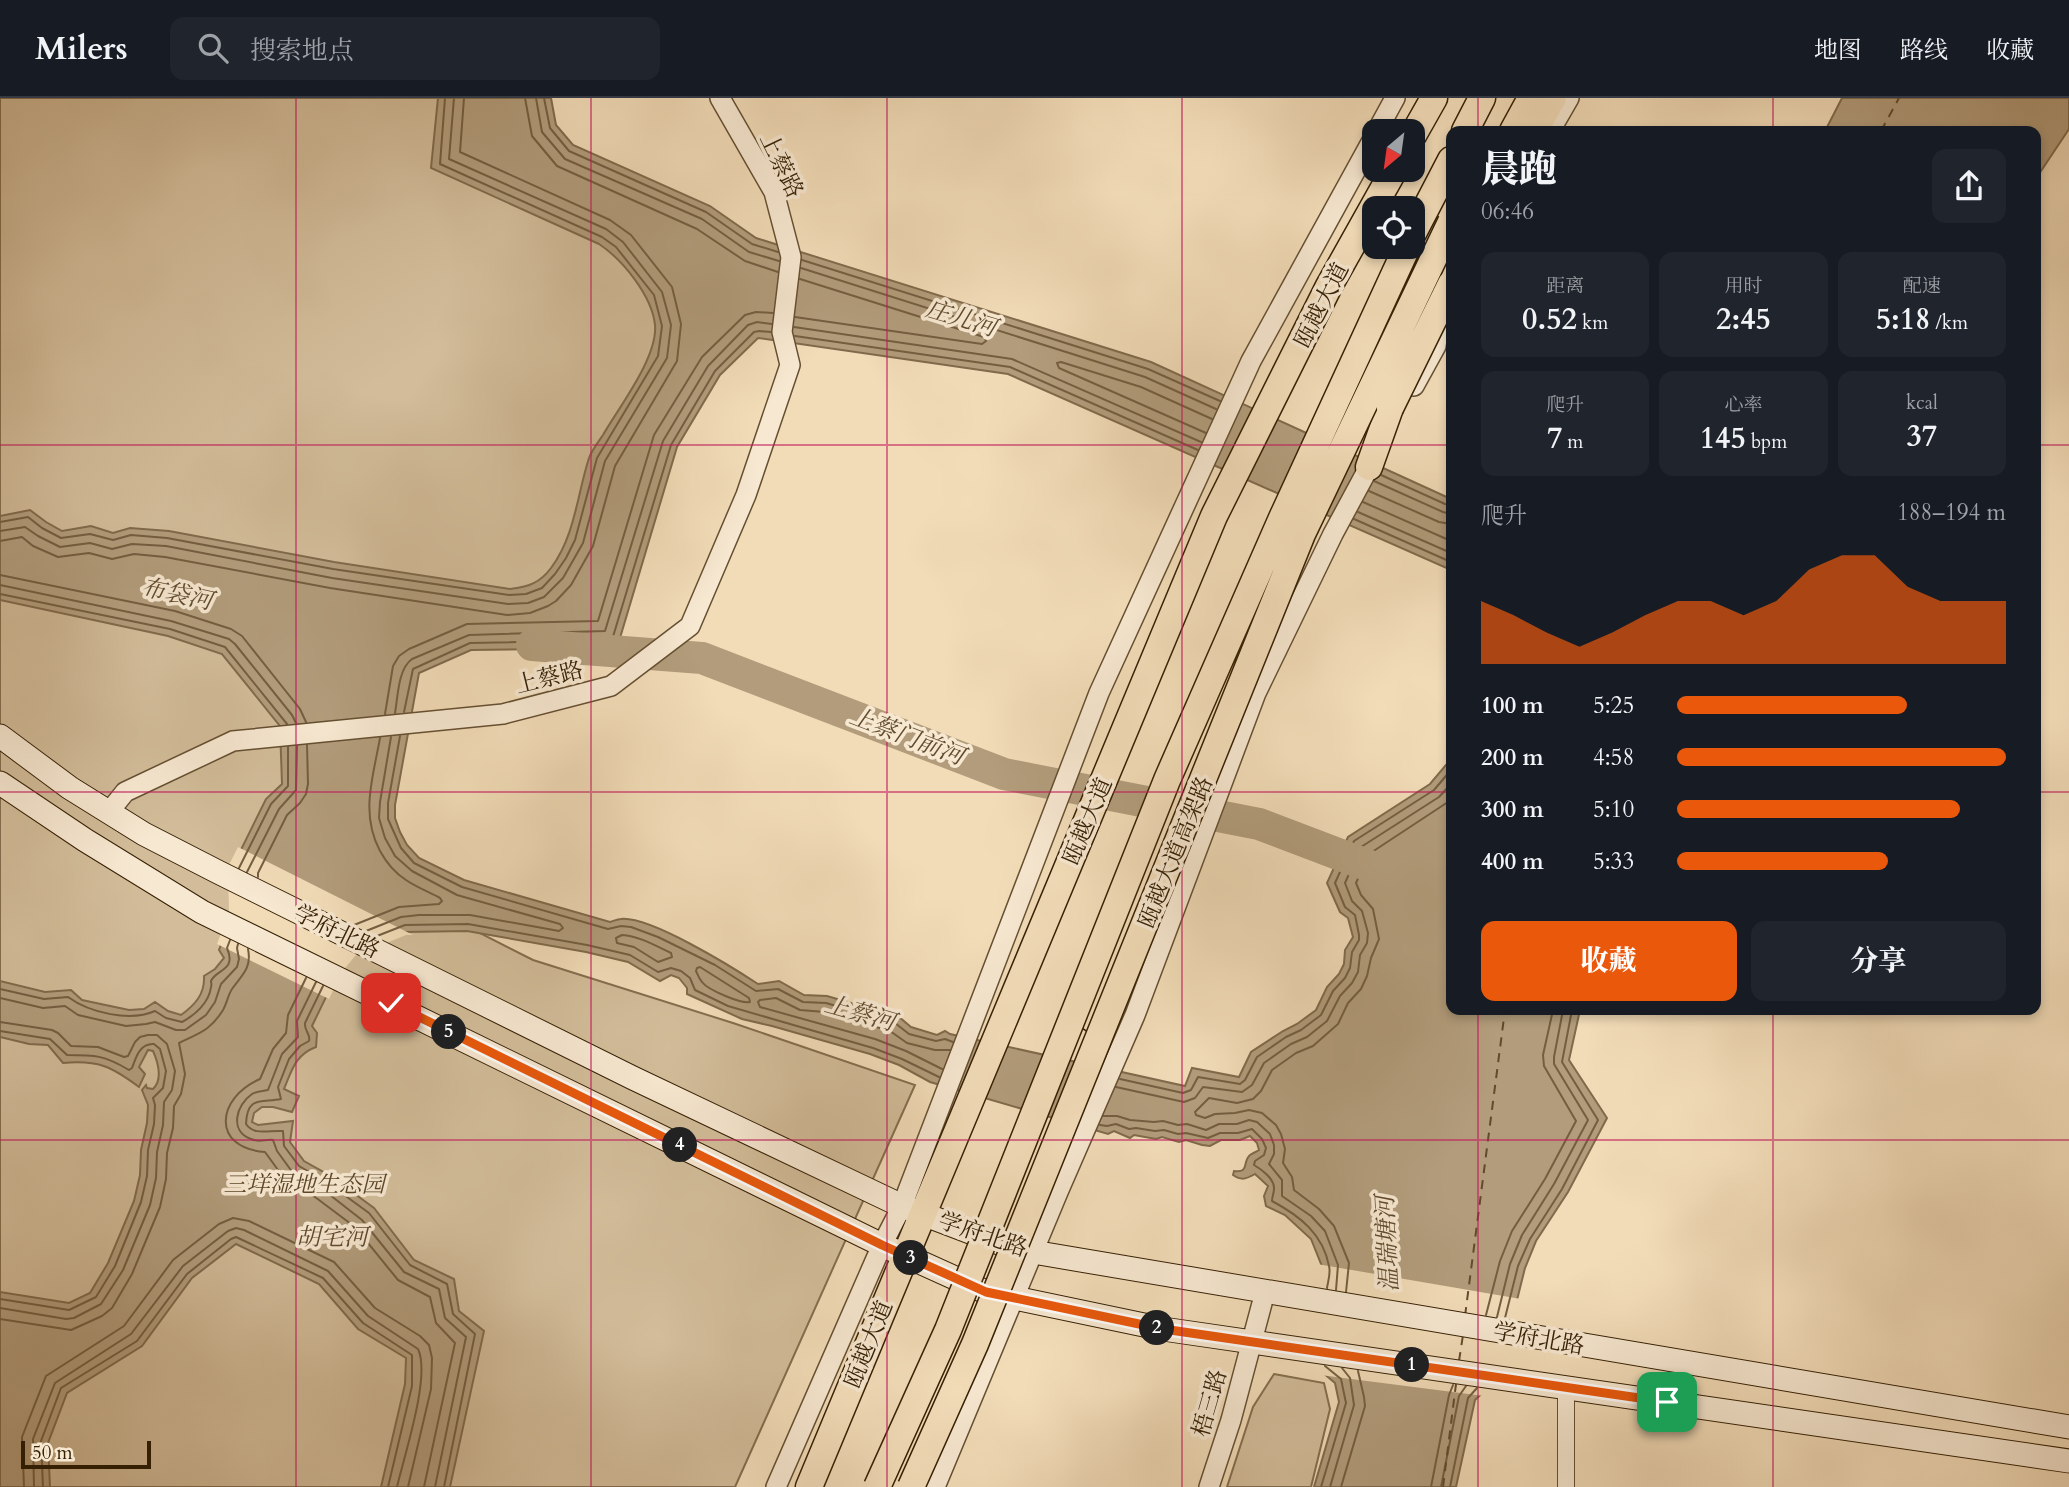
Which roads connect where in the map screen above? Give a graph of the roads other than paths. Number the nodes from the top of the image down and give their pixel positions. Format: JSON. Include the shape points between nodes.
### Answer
{"nodes":[{"id":1,"x":720,"y":98,"type":"edge"},
{"id":2,"x":1395,"y":98,"type":"edge"},
{"id":3,"x":1434,"y":98,"type":"edge"},
{"id":4,"x":1482,"y":98,"type":"edge"},
{"id":5,"x":1516,"y":98,"type":"edge"},
{"id":6,"x":1531,"y":98,"type":"edge"},
{"id":7,"x":1553,"y":98,"type":"edge"},
{"id":8,"x":1569,"y":98,"type":"edge"},
{"id":9,"x":1384,"y":119,"type":"edge"},
{"id":10,"x":1422,"y":119,"type":"edge"},
{"id":11,"x":1468,"y":126,"type":"edge"},
{"id":12,"x":1501,"y":126,"type":"edge"},
{"id":13,"x":1516,"y":126,"type":"edge"},
{"id":14,"x":1537,"y":126,"type":"edge"},
{"id":15,"x":1553,"y":126,"type":"edge"},
{"id":16,"x":1362,"y":158,"type":"edge"},
{"id":17,"x":1446,"y":170,"type":"edge"},
{"id":18,"x":1387,"y":182,"type":"edge"},
{"id":19,"x":1425,"y":210,"type":"edge"},
{"id":20,"x":1446,"y":232,"type":"edge"},
{"id":21,"x":1401,"y":259,"type":"edge"},
{"id":22,"x":1446,"y":274,"type":"edge"},
{"id":23,"x":1446,"y":276,"type":"edge"},
{"id":24,"x":1446,"y":290,"type":"edge"},
{"id":25,"x":1446,"y":326,"type":"edge"},
{"id":26,"x":1436,"y":346,"type":"junction"},
{"id":27,"x":1369,"y":467,"type":"junction"},
{"id":28,"x":0,"y":736,"type":"edge"},
{"id":29,"x":0,"y":783,"type":"edge"},
{"id":30,"x":109,"y":812,"type":"junction"},
{"id":31,"x":912,"y":1210,"type":"junction"},
{"id":32,"x":1007,"y":1246,"type":"junction"},
{"id":33,"x":893,"y":1250,"type":"junction"},
{"id":34,"x":1033,"y":1252,"type":"junction"},
{"id":35,"x":986,"y":1292,"type":"junction"},
{"id":36,"x":1265,"y":1292,"type":"junction"},
{"id":37,"x":1014,"y":1298,"type":"junction"},
{"id":38,"x":1252,"y":1342,"type":"junction"},
{"id":39,"x":1566,"y":1387,"type":"junction"},
{"id":40,"x":840,"y":1412,"type":"junction"},
{"id":41,"x":2069,"y":1427,"type":"edge"},
{"id":42,"x":2069,"y":1461,"type":"edge"},
{"id":43,"x":776,"y":1487,"type":"edge"},
{"id":44,"x":798,"y":1487,"type":"edge"},
{"id":45,"x":809,"y":1487,"type":"edge"},
{"id":46,"x":877,"y":1487,"type":"edge"},
{"id":47,"x":904,"y":1487,"type":"edge"},
{"id":48,"x":911,"y":1487,"type":"edge"},
{"id":49,"x":935,"y":1487,"type":"edge"},
{"id":50,"x":1209,"y":1487,"type":"edge"},
{"id":51,"x":1566,"y":1487,"type":"edge"}],
"edges":[{"from":1,"to":30,"type":"street","name":"上蔡路","via":[[774,192],[790,257],[782,332],[790,365],[746,495],[690,626],[611,687],[503,714],[233,741],[125,792]]},
{"from":2,"to":9,"type":"street"},
{"from":3,"to":10,"type":"highway"},
{"from":4,"to":11,"type":"highway"},
{"from":5,"to":12,"type":"highway"},
{"from":6,"to":13,"type":"highway"},
{"from":7,"to":14,"type":"highway"},
{"from":8,"to":15,"type":"street"},
{"from":16,"to":31,"type":"street","via":[[1251,360],[1099,693]]},
{"from":17,"to":19,"type":"highway"},
{"from":18,"to":31,"type":"highway","name":"瓯越大道","via":[[1329,286],[1214,516],[963,1117]]},
{"from":20,"to":48,"type":"highway","name":"瓯越大道高架路","bridge":true,"via":[[1302,534],[986,1318]]},
{"from":21,"to":46,"type":"highway","name":"瓯越大道高架路","bridge":true,"via":[[1167,780],[948,1330]]},
{"from":22,"to":32,"type":"highway","bridge":true,"via":[[1337,451],[1261,597],[1152,862]]},
{"from":23,"to":27,"type":"highway","bridge":true},
{"from":24,"to":26,"type":"street"},
{"from":25,"to":26,"type":"street"},
{"from":26,"to":27,"type":"street"},
{"from":27,"to":34,"type":"street","via":[[1256,694],[1135,1015]]},
{"from":28,"to":30,"type":"main road","name":"学府北路"},
{"from":29,"to":33,"type":"main road","name":"学府北路","via":[[202,912]]},
{"from":30,"to":31,"type":"main road","name":"学府北路","via":[[218,872],[645,1084]]},
{"from":31,"to":32,"type":"main road","name":"学府北路"},
{"from":31,"to":33,"type":"highway","name":"瓯越大道"},
{"from":32,"to":34,"type":"main road","name":"学府北路"},
{"from":32,"to":35,"type":"highway"},
{"from":33,"to":35,"type":"main road","name":"学府北路"},
{"from":33,"to":40,"type":"highway","name":"瓯越大道"},
{"from":33,"to":43,"type":"street"},
{"from":34,"to":36,"type":"main road","name":"学府北路"},
{"from":34,"to":37,"type":"street"},
{"from":35,"to":37,"type":"main road","name":"学府北路"},
{"from":35,"to":47,"type":"highway"},
{"from":36,"to":38,"type":"street","name":"梧三路"},
{"from":36,"to":41,"type":"main road","name":"学府北路"},
{"from":37,"to":38,"type":"main road","name":"学府北路"},
{"from":37,"to":49,"type":"street"},
{"from":38,"to":39,"type":"main road","name":"学府北路"},
{"from":38,"to":50,"type":"street","name":"梧三路"},
{"from":39,"to":42,"type":"main road","name":"学府北路"},
{"from":39,"to":51,"type":"street"},
{"from":40,"to":44,"type":"highway"},
{"from":40,"to":45,"type":"highway","name":"瓯越大道"}]}
